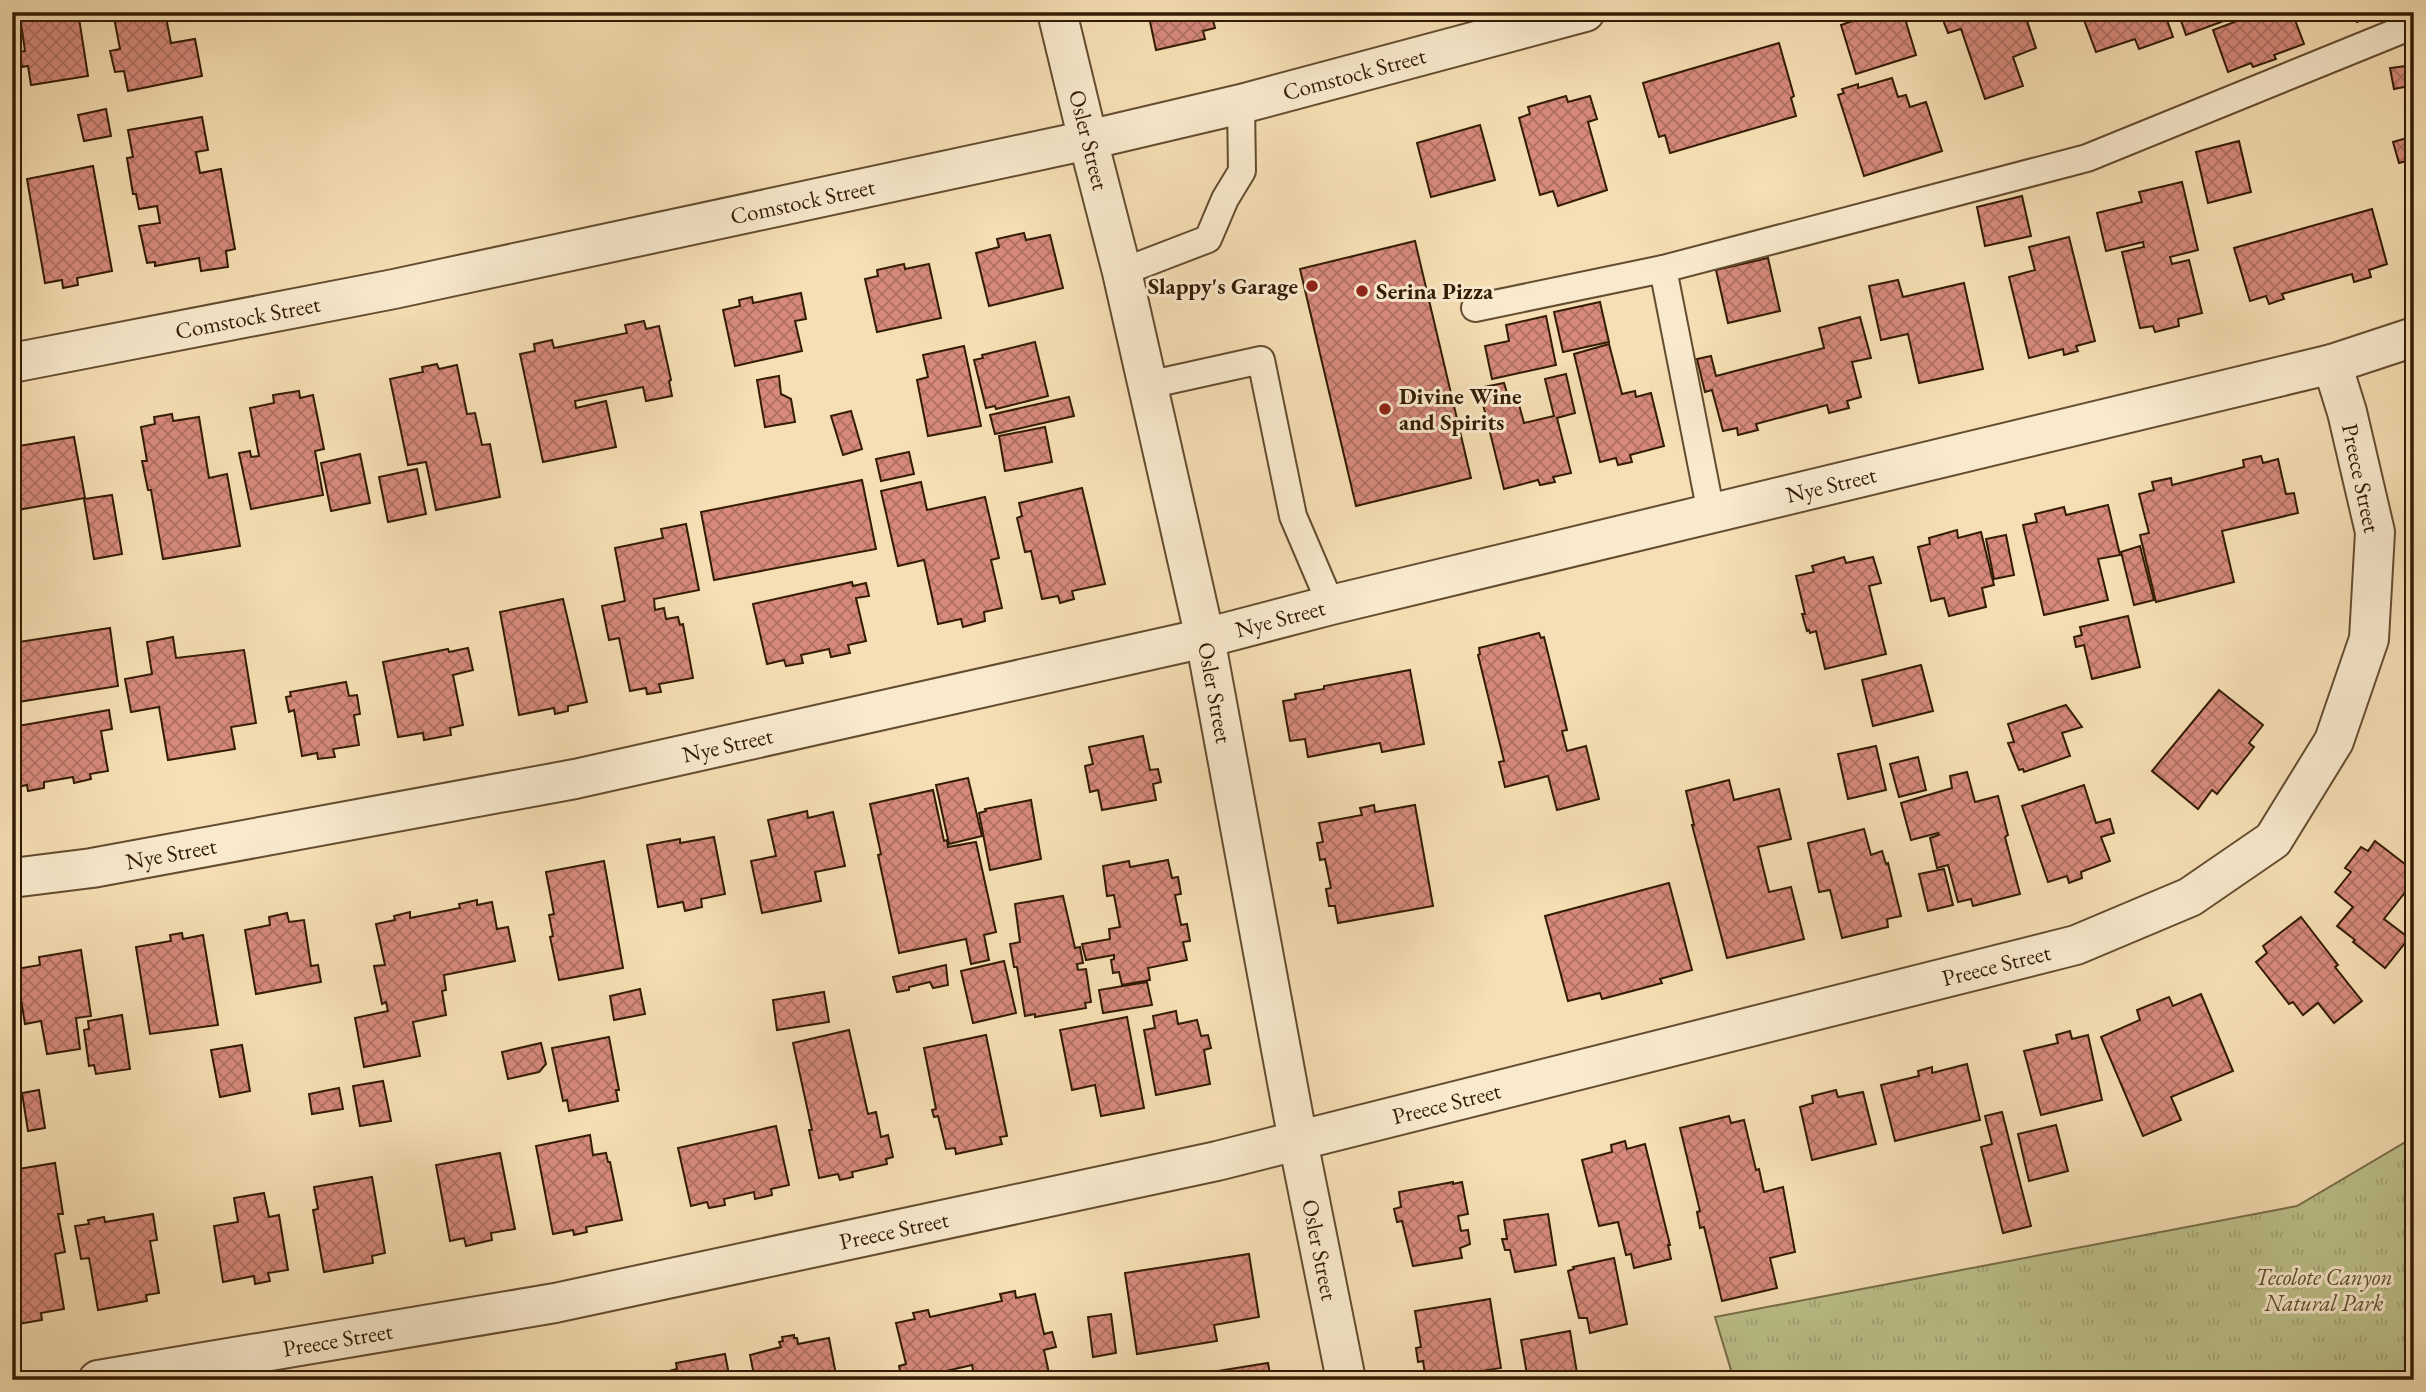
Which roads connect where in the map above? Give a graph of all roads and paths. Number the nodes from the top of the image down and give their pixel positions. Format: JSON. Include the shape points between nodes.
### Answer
{"nodes":[{"id":1,"x":1057,"y":12,"type":"edge"},
{"id":2,"x":1585,"y":12,"type":"edge"},
{"id":3,"x":2414,"y":25,"type":"edge"},
{"id":4,"x":1241,"y":104,"type":"junction"},
{"id":5,"x":1088,"y":141,"type":"junction"},
{"id":6,"x":1663,"y":269,"type":"junction"},
{"id":7,"x":1122,"y":272,"type":"junction"},
{"id":8,"x":1475,"y":308,"type":"dead end"},
{"id":9,"x":2414,"y":338,"type":"edge"},
{"id":10,"x":12,"y":363,"type":"edge"},
{"id":11,"x":2332,"y":364,"type":"junction"},
{"id":12,"x":1148,"y":385,"type":"junction"},
{"id":13,"x":1711,"y":513,"type":"junction"},
{"id":14,"x":1331,"y":606,"type":"junction"},
{"id":15,"x":1205,"y":638,"type":"junction"},
{"id":16,"x":12,"y":878,"type":"edge"},
{"id":17,"x":1298,"y":1141,"type":"junction"},
{"id":18,"x":98,"y":1380,"type":"edge"},
{"id":19,"x":1346,"y":1380,"type":"edge"}],
"edges":[{"from":1,"to":5,"type":"street","name":"Osler Street"},
{"from":2,"to":4,"type":"street","name":"Comstock Street"},
{"from":3,"to":6,"type":"lane","via":[[2087,158]]},
{"from":4,"to":5,"type":"street","name":"Comstock Street"},
{"from":4,"to":7,"type":"lane","via":[[1242,171],[1208,239]]},
{"from":5,"to":7,"type":"street","name":"Osler Street"},
{"from":5,"to":10,"type":"street","name":"Comstock Street","via":[[394,289]]},
{"from":6,"to":8,"type":"lane"},
{"from":6,"to":13,"type":"lane"},
{"from":7,"to":12,"type":"street","name":"Osler Street"},
{"from":9,"to":11,"type":"street","name":"Nye Street"},
{"from":11,"to":13,"type":"street","name":"Nye Street"},
{"from":11,"to":17,"type":"street","name":"Preece Street","via":[[2375,532],[2369,639],[2334,741],[2273,840],[2190,897],[2076,945]]},
{"from":12,"to":14,"type":"lane","via":[[1261,360],[1293,516]]},
{"from":12,"to":15,"type":"street","name":"Osler Street"},
{"from":13,"to":14,"type":"street","name":"Nye Street"},
{"from":14,"to":15,"type":"street","name":"Nye Street"},
{"from":15,"to":16,"type":"street","name":"Nye Street","via":[[575,779],[92,868]]},
{"from":15,"to":17,"type":"street","name":"Osler Street"},
{"from":17,"to":18,"type":"street","name":"Preece Street","via":[[555,1303]]},
{"from":17,"to":19,"type":"street","name":"Osler Street"}]}
